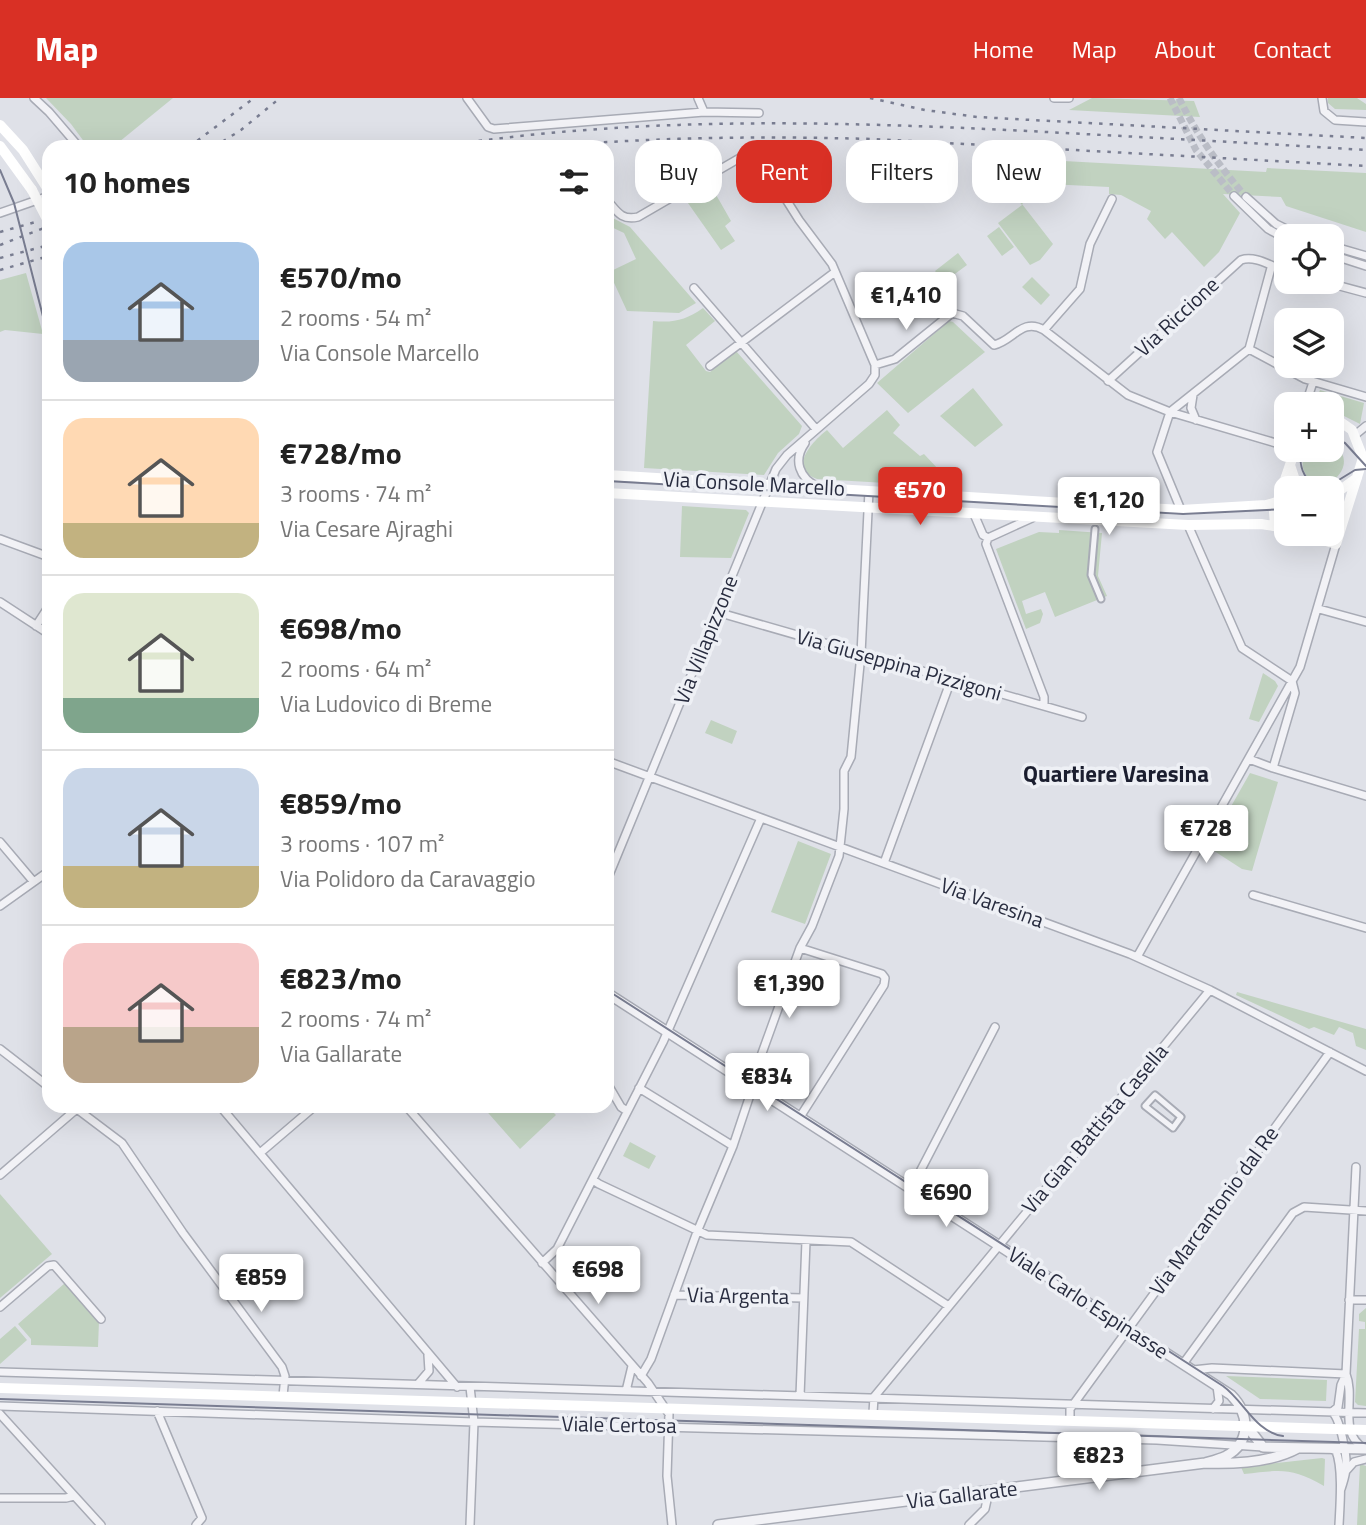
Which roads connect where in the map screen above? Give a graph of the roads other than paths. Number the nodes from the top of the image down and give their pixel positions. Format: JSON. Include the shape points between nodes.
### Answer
{"nodes":[{"id":1,"x":34,"y":98,"type":"edge"},
{"id":2,"x":467,"y":98,"type":"edge"},
{"id":3,"x":698,"y":98,"type":"edge"},
{"id":4,"x":1054,"y":98,"type":"edge"},
{"id":5,"x":1069,"y":98,"type":"edge"},
{"id":6,"x":1322,"y":98,"type":"edge"},
{"id":7,"x":705,"y":111,"type":"junction"},
{"id":8,"x":759,"y":113,"type":"dead end"},
{"id":9,"x":1366,"y":122,"type":"edge"},
{"id":10,"x":0,"y":125,"type":"edge"},
{"id":11,"x":73,"y":140,"type":"edge"},
{"id":12,"x":0,"y":146,"type":"edge"},
{"id":13,"x":42,"y":181,"type":"edge"},
{"id":14,"x":42,"y":194,"type":"edge"},
{"id":15,"x":1234,"y":196,"type":"tunnel mouth"},
{"id":16,"x":1246,"y":197,"type":"tunnel mouth"},
{"id":17,"x":1112,"y":199,"type":"dead end"},
{"id":18,"x":614,"y":208,"type":"edge"},
{"id":19,"x":42,"y":209,"type":"edge"},
{"id":20,"x":0,"y":213,"type":"edge"},
{"id":21,"x":1278,"y":224,"type":"edge"},
{"id":22,"x":1274,"y":232,"type":"edge"},
{"id":23,"x":1344,"y":250,"type":"edge"},
{"id":24,"x":1366,"y":256,"type":"edge"},
{"id":25,"x":1344,"y":259,"type":"edge"},
{"id":26,"x":1366,"y":266,"type":"edge"},
{"id":27,"x":1271,"y":268,"type":"junction"},
{"id":28,"x":1274,"y":269,"type":"edge"},
{"id":29,"x":835,"y":272,"type":"junction"},
{"id":30,"x":1344,"y":287,"type":"edge"},
{"id":31,"x":694,"y":288,"type":"dead end"},
{"id":32,"x":1366,"y":293,"type":"edge"},
{"id":33,"x":1044,"y":330,"type":"junction"},
{"id":34,"x":741,"y":341,"type":"junction"},
{"id":35,"x":1249,"y":349,"type":"junction"},
{"id":36,"x":875,"y":365,"type":"junction"},
{"id":37,"x":710,"y":366,"type":"dead end"},
{"id":38,"x":1108,"y":381,"type":"junction"},
{"id":39,"x":1313,"y":382,"type":"junction"},
{"id":40,"x":1310,"y":392,"type":"edge"},
{"id":41,"x":1194,"y":393,"type":"junction"},
{"id":42,"x":1366,"y":397,"type":"edge"},
{"id":43,"x":1170,"y":412,"type":"junction"},
{"id":44,"x":1197,"y":421,"type":"junction"},
{"id":45,"x":1344,"y":425,"type":"edge"},
{"id":46,"x":1366,"y":426,"type":"edge"},
{"id":47,"x":816,"y":429,"type":"junction"},
{"id":48,"x":1355,"y":435,"type":"junction"},
{"id":49,"x":1274,"y":443,"type":"edge"},
{"id":50,"x":1365,"y":455,"type":"edge"},
{"id":51,"x":1291,"y":462,"type":"edge"},
{"id":52,"x":1290,"y":465,"type":"junction"},
{"id":53,"x":614,"y":475,"type":"edge"},
{"id":54,"x":1286,"y":476,"type":"edge"},
{"id":55,"x":1294,"y":476,"type":"edge"},
{"id":56,"x":1361,"y":480,"type":"edge"},
{"id":57,"x":769,"y":484,"type":"junction"},
{"id":58,"x":822,"y":488,"type":"junction"},
{"id":59,"x":1344,"y":490,"type":"edge"},
{"id":60,"x":869,"y":491,"type":"junction"},
{"id":61,"x":614,"y":493,"type":"edge"},
{"id":62,"x":761,"y":503,"type":"junction"},
{"id":63,"x":1274,"y":503,"type":"edge"},
{"id":64,"x":868,"y":508,"type":"junction"},
{"id":65,"x":1181,"y":510,"type":"junction"},
{"id":66,"x":974,"y":514,"type":"junction"},
{"id":67,"x":1032,"y":517,"type":"junction"},
{"id":68,"x":1344,"y":524,"type":"edge"},
{"id":69,"x":1188,"y":525,"type":"junction"},
{"id":70,"x":1274,"y":527,"type":"edge"},
{"id":71,"x":1095,"y":529,"type":"dead end"},
{"id":72,"x":988,"y":538,"type":"junction"},
{"id":73,"x":0,"y":539,"type":"edge"},
{"id":74,"x":1335,"y":546,"type":"edge"},
{"id":75,"x":42,"y":554,"type":"edge"},
{"id":76,"x":1101,"y":599,"type":"dead end"},
{"id":77,"x":0,"y":602,"type":"edge"},
{"id":78,"x":1319,"y":609,"type":"junction"},
{"id":79,"x":717,"y":612,"type":"junction"},
{"id":80,"x":42,"y":617,"type":"edge"},
{"id":81,"x":1366,"y":622,"type":"edge"},
{"id":82,"x":36,"y":626,"type":"junction"},
{"id":83,"x":42,"y":630,"type":"edge"},
{"id":84,"x":861,"y":654,"type":"junction"},
{"id":85,"x":951,"y":680,"type":"junction"},
{"id":86,"x":1292,"y":681,"type":"junction"},
{"id":87,"x":1044,"y":706,"type":"junction"},
{"id":88,"x":1082,"y":717,"type":"dead end"},
{"id":89,"x":1269,"y":723,"type":"junction"},
{"id":90,"x":1283,"y":734,"type":"junction"},
{"id":91,"x":1249,"y":759,"type":"junction"},
{"id":92,"x":614,"y":764,"type":"edge"},
{"id":93,"x":1273,"y":768,"type":"junction"},
{"id":94,"x":650,"y":777,"type":"junction"},
{"id":95,"x":1366,"y":796,"type":"edge"},
{"id":96,"x":761,"y":818,"type":"junction"},
{"id":97,"x":0,"y":842,"type":"edge"},
{"id":98,"x":840,"y":847,"type":"junction"},
{"id":99,"x":614,"y":863,"type":"edge"},
{"id":100,"x":884,"y":863,"type":"junction"},
{"id":101,"x":42,"y":875,"type":"edge"},
{"id":102,"x":33,"y":881,"type":"junction"},
{"id":103,"x":1253,"y":895,"type":"dead end"},
{"id":104,"x":0,"y":906,"type":"edge"},
{"id":105,"x":1366,"y":928,"type":"edge"},
{"id":106,"x":800,"y":948,"type":"junction"},
{"id":107,"x":1137,"y":957,"type":"junction"},
{"id":108,"x":1210,"y":990,"type":"junction"},
{"id":109,"x":614,"y":997,"type":"edge"},
{"id":110,"x":995,"y":1027,"type":"dead end"},
{"id":111,"x":667,"y":1031,"type":"junction"},
{"id":112,"x":0,"y":1049,"type":"edge"},
{"id":113,"x":1330,"y":1052,"type":"junction"},
{"id":114,"x":1366,"y":1070,"type":"edge"},
{"id":115,"x":42,"y":1082,"type":"edge"},
{"id":116,"x":751,"y":1085,"type":"junction"},
{"id":117,"x":639,"y":1087,"type":"junction"},
{"id":118,"x":614,"y":1095,"type":"edge"},
{"id":119,"x":627,"y":1111,"type":"junction"},
{"id":120,"x":70,"y":1113,"type":"edge"},
{"id":121,"x":85,"y":1113,"type":"edge"},
{"id":122,"x":226,"y":1113,"type":"edge"},
{"id":123,"x":307,"y":1113,"type":"edge"},
{"id":124,"x":412,"y":1113,"type":"edge"},
{"id":125,"x":800,"y":1117,"type":"junction"},
{"id":126,"x":1172,"y":1128,"type":"joint"},
{"id":127,"x":733,"y":1146,"type":"junction"},
{"id":128,"x":261,"y":1153,"type":"junction"},
{"id":129,"x":1356,"y":1167,"type":"dead end"},
{"id":130,"x":0,"y":1175,"type":"edge"},
{"id":131,"x":593,"y":1180,"type":"junction"},
{"id":132,"x":911,"y":1189,"type":"junction"},
{"id":133,"x":1354,"y":1209,"type":"junction"},
{"id":134,"x":1366,"y":1211,"type":"edge"},
{"id":135,"x":698,"y":1232,"type":"junction"},
{"id":136,"x":806,"y":1241,"type":"junction"},
{"id":137,"x":998,"y":1245,"type":"junction"},
{"id":138,"x":542,"y":1264,"type":"junction"},
{"id":139,"x":674,"y":1295,"type":"junction"},
{"id":140,"x":803,"y":1298,"type":"junction"},
{"id":141,"x":1349,"y":1300,"type":"junction"},
{"id":142,"x":1366,"y":1300,"type":"edge"},
{"id":143,"x":947,"y":1306,"type":"junction"},
{"id":144,"x":0,"y":1307,"type":"edge"},
{"id":145,"x":101,"y":1319,"type":"dead end"},
{"id":146,"x":1128,"y":1328,"type":"junction"},
{"id":147,"x":428,"y":1354,"type":"junction"},
{"id":148,"x":632,"y":1366,"type":"junction"},
{"id":149,"x":1187,"y":1367,"type":"junction"},
{"id":150,"x":0,"y":1371,"type":"edge"},
{"id":151,"x":1346,"y":1374,"type":"junction"},
{"id":152,"x":641,"y":1376,"type":"junction"},
{"id":153,"x":285,"y":1380,"type":"junction"},
{"id":154,"x":418,"y":1384,"type":"junction"},
{"id":155,"x":1217,"y":1385,"type":"junction"},
{"id":156,"x":457,"y":1387,"type":"junction"},
{"id":157,"x":470,"y":1387,"type":"junction"},
{"id":158,"x":0,"y":1388,"type":"edge"},
{"id":159,"x":626,"y":1391,"type":"junction"},
{"id":160,"x":654,"y":1391,"type":"junction"},
{"id":161,"x":283,"y":1396,"type":"junction"},
{"id":162,"x":800,"y":1396,"type":"junction"},
{"id":163,"x":874,"y":1398,"type":"junction"},
{"id":164,"x":470,"y":1402,"type":"junction"},
{"id":165,"x":1073,"y":1405,"type":"junction"},
{"id":166,"x":0,"y":1406,"type":"edge"},
{"id":167,"x":666,"y":1407,"type":"junction"},
{"id":168,"x":1212,"y":1410,"type":"junction"},
{"id":169,"x":1243,"y":1410,"type":"junction"},
{"id":170,"x":157,"y":1411,"type":"junction"},
{"id":171,"x":1332,"y":1412,"type":"junction"},
{"id":172,"x":873,"y":1413,"type":"junction"},
{"id":173,"x":1349,"y":1413,"type":"junction"},
{"id":174,"x":1366,"y":1413,"type":"edge"},
{"id":175,"x":0,"y":1414,"type":"edge"},
{"id":176,"x":1070,"y":1420,"type":"junction"},
{"id":177,"x":474,"y":1422,"type":"junction"},
{"id":178,"x":1246,"y":1425,"type":"junction"},
{"id":179,"x":669,"y":1426,"type":"junction"},
{"id":180,"x":1345,"y":1429,"type":"junction"},
{"id":181,"x":1366,"y":1430,"type":"edge"},
{"id":182,"x":1238,"y":1445,"type":"junction"},
{"id":183,"x":1263,"y":1447,"type":"junction"},
{"id":184,"x":1298,"y":1448,"type":"junction"},
{"id":185,"x":1330,"y":1448,"type":"junction"},
{"id":186,"x":1344,"y":1449,"type":"junction"},
{"id":187,"x":1366,"y":1449,"type":"edge"},
{"id":188,"x":1366,"y":1459,"type":"edge"},
{"id":189,"x":1205,"y":1463,"type":"junction"},
{"id":190,"x":1346,"y":1471,"type":"junction"},
{"id":191,"x":1341,"y":1489,"type":"junction"},
{"id":192,"x":989,"y":1491,"type":"junction"},
{"id":193,"x":74,"y":1496,"type":"junction"},
{"id":194,"x":0,"y":1498,"type":"edge"},
{"id":195,"x":791,"y":1516,"type":"junction"},
{"id":196,"x":198,"y":1524,"type":"edge"},
{"id":197,"x":101,"y":1525,"type":"edge"},
{"id":198,"x":470,"y":1525,"type":"edge"},
{"id":199,"x":673,"y":1525,"type":"edge"},
{"id":200,"x":718,"y":1525,"type":"edge"},
{"id":201,"x":784,"y":1525,"type":"edge"},
{"id":202,"x":969,"y":1525,"type":"edge"},
{"id":203,"x":1339,"y":1525,"type":"edge"}],
"edges":[{"from":1,"to":11,"type":"street"},
{"from":2,"to":7,"type":"street","via":[[494,129]]},
{"from":3,"to":7,"type":"street"},
{"from":4,"to":5,"type":"street"},
{"from":6,"to":9,"type":"street","via":[[1322,107],[1335,120]]},
{"from":7,"to":8,"type":"street"},
{"from":10,"to":13,"type":"main road","via":[[23,149]]},
{"from":12,"to":19,"type":"main road","bridge":true},
{"from":14,"to":20,"type":"street"},
{"from":15,"to":22,"type":"street"},
{"from":16,"to":21,"type":"street"},
{"from":17,"to":33,"type":"street","via":[[1088,249],[1080,289]]},
{"from":18,"to":29,"type":"street","via":[[626,219],[638,218],[750,152],[760,151],[778,169],[786,201]]},
{"from":23,"to":24,"type":"street"},
{"from":25,"to":26,"type":"street"},
{"from":27,"to":28,"type":"street"},
{"from":27,"to":35,"type":"street"},
{"from":27,"to":38,"type":"street","name":"Via Riccione","via":[[1249,258],[1236,263]]},
{"from":29,"to":34,"type":"street"},
{"from":29,"to":36,"type":"street"},
{"from":30,"to":32,"type":"street"},
{"from":31,"to":34,"type":"street"},
{"from":33,"to":36,"type":"street","via":[[1027,326],[994,345],[960,314],[952,313],[895,359]]},
{"from":33,"to":38,"type":"street"},
{"from":34,"to":37,"type":"street"},
{"from":34,"to":47,"type":"street"},
{"from":35,"to":39,"type":"street"},
{"from":35,"to":41,"type":"street"},
{"from":36,"to":47,"type":"street","via":[[869,384]]},
{"from":38,"to":43,"type":"street","via":[[1128,395]]},
{"from":39,"to":40,"type":"street"},
{"from":39,"to":42,"type":"street"},
{"from":41,"to":43,"type":"street"},
{"from":41,"to":44,"type":"street","via":[[1191,408]]},
{"from":43,"to":44,"type":"street"},
{"from":43,"to":65,"type":"street","via":[[1157,452]]},
{"from":44,"to":49,"type":"street"},
{"from":45,"to":48,"type":"main road"},
{"from":46,"to":48,"type":"street"},
{"from":47,"to":57,"type":"street","via":[[780,462]]},
{"from":47,"to":58,"type":"street","via":[[802,446],[798,462],[803,475]]},
{"from":48,"to":50,"type":"main road"},
{"from":50,"to":56,"type":"main road"},
{"from":51,"to":52,"type":"main road"},
{"from":52,"to":54,"type":"main road"},
{"from":52,"to":55,"type":"main road"},
{"from":53,"to":57,"type":"main road","name":"Via Console Marcello"},
{"from":56,"to":59,"type":"main road"},
{"from":56,"to":68,"type":"main road"},
{"from":57,"to":58,"type":"main road","name":"Via Console Marcello"},
{"from":57,"to":62,"type":"street","name":"Via Villapizzone"},
{"from":58,"to":60,"type":"main road","name":"Via Console Marcello"},
{"from":60,"to":64,"type":"street"},
{"from":60,"to":65,"type":"main road","name":"Via Console Marcello"},
{"from":61,"to":62,"type":"main road","name":"Via Console Marcello"},
{"from":62,"to":64,"type":"main road","name":"Via Console Marcello"},
{"from":62,"to":79,"type":"street","name":"Via Villapizzone"},
{"from":63,"to":65,"type":"main road","name":"Via Console Marcello"},
{"from":64,"to":66,"type":"main road","name":"Via Console Marcello"},
{"from":64,"to":84,"type":"street"},
{"from":66,"to":67,"type":"main road","name":"Via Console Marcello"},
{"from":66,"to":72,"type":"street"},
{"from":67,"to":69,"type":"main road","name":"Via Console Marcello"},
{"from":67,"to":72,"type":"street"},
{"from":69,"to":70,"type":"main road","name":"Via Console Marcello"},
{"from":69,"to":86,"type":"street","via":[[1242,648]]},
{"from":71,"to":76,"type":"street","via":[[1091,575]]},
{"from":72,"to":87,"type":"street","via":[[986,544]]},
{"from":73,"to":75,"type":"street"},
{"from":74,"to":78,"type":"street"},
{"from":77,"to":82,"type":"street"},
{"from":78,"to":81,"type":"street"},
{"from":78,"to":86,"type":"street"},
{"from":79,"to":84,"type":"street","name":"Via Giuseppina Pizzigoni"},
{"from":79,"to":94,"type":"street","name":"Via Villapizzone"},
{"from":80,"to":82,"type":"street"},
{"from":82,"to":83,"type":"street"},
{"from":84,"to":85,"type":"street","name":"Via Giuseppina Pizzigoni"},
{"from":84,"to":98,"type":"street","via":[[851,757],[844,771]]},
{"from":85,"to":87,"type":"street","name":"Via Giuseppina Pizzigoni"},
{"from":85,"to":100,"type":"street"},
{"from":86,"to":89,"type":"street"},
{"from":86,"to":90,"type":"street","via":[[1295,692]]},
{"from":87,"to":88,"type":"street","name":"Via Giuseppina Pizzigoni"},
{"from":89,"to":90,"type":"street"},
{"from":89,"to":91,"type":"street"},
{"from":90,"to":93,"type":"street"},
{"from":91,"to":93,"type":"street"},
{"from":91,"to":107,"type":"street"},
{"from":92,"to":94,"type":"street","name":"Via Varesina"},
{"from":93,"to":95,"type":"street"},
{"from":94,"to":96,"type":"street","name":"Via Varesina"},
{"from":94,"to":99,"type":"street","name":"Via Villapizzone"},
{"from":96,"to":98,"type":"street","name":"Via Varesina"},
{"from":96,"to":111,"type":"street"},
{"from":97,"to":102,"type":"street"},
{"from":98,"to":100,"type":"street","name":"Via Varesina"},
{"from":98,"to":106,"type":"street"},
{"from":100,"to":107,"type":"street","name":"Via Varesina"},
{"from":101,"to":102,"type":"street"},
{"from":102,"to":104,"type":"street"},
{"from":103,"to":105,"type":"street"},
{"from":106,"to":116,"type":"street"},
{"from":106,"to":125,"type":"street","via":[[885,978]]},
{"from":107,"to":108,"type":"street","name":"Via Varesina"},
{"from":108,"to":113,"type":"street","name":"Via Varesina"},
{"from":108,"to":137,"type":"street","name":"Via Gian Battista Casella"},
{"from":109,"to":111,"type":"street","name":"Viale Carlo Espinasse"},
{"from":110,"to":132,"type":"street"},
{"from":111,"to":116,"type":"street","name":"Viale Carlo Espinasse"},
{"from":111,"to":117,"type":"street"},
{"from":112,"to":115,"type":"street"},
{"from":113,"to":114,"type":"street","name":"Via Varesina"},
{"from":113,"to":146,"type":"street","name":"Via Marcantonio dal Re"},
{"from":116,"to":125,"type":"street","name":"Viale Carlo Espinasse"},
{"from":116,"to":127,"type":"street"},
{"from":117,"to":119,"type":"street"},
{"from":117,"to":127,"type":"street"},
{"from":118,"to":119,"type":"street"},
{"from":119,"to":131,"type":"street"},
{"from":120,"to":130,"type":"street"},
{"from":121,"to":153,"type":"street","via":[[122,1143],[282,1367]]},
{"from":122,"to":128,"type":"street"},
{"from":123,"to":128,"type":"street"},
{"from":124,"to":138,"type":"street","name":"Viale Certosa"},
{"from":125,"to":132,"type":"street","name":"Viale Carlo Espinasse"},
{"from":126,"to":126,"type":"street","via":[[1181,1117],[1155,1095],[1145,1106]]},
{"from":127,"to":135,"type":"street"},
{"from":128,"to":147,"type":"street"},
{"from":129,"to":133,"type":"street"},
{"from":131,"to":135,"type":"street"},
{"from":131,"to":138,"type":"street","via":[[558,1249]]},
{"from":132,"to":137,"type":"street","name":"Viale Carlo Espinasse"},
{"from":133,"to":134,"type":"street"},
{"from":133,"to":141,"type":"street"},
{"from":133,"to":149,"type":"street","via":[[1304,1207],[1293,1213]]},
{"from":135,"to":136,"type":"street"},
{"from":135,"to":139,"type":"street"},
{"from":136,"to":140,"type":"street"},
{"from":136,"to":143,"type":"street","via":[[851,1242]]},
{"from":137,"to":143,"type":"street","name":"Via Gian Battista Casella"},
{"from":137,"to":146,"type":"street","name":"Viale Carlo Espinasse"},
{"from":138,"to":148,"type":"street","name":"Viale Certosa"},
{"from":139,"to":140,"type":"street","name":"Via Argenta"},
{"from":139,"to":152,"type":"street"},
{"from":140,"to":162,"type":"street"},
{"from":141,"to":142,"type":"street"},
{"from":141,"to":151,"type":"street"},
{"from":143,"to":163,"type":"street","name":"Via Gian Battista Casella"},
{"from":144,"to":145,"type":"street","via":[[54,1265]]},
{"from":146,"to":149,"type":"street","name":"Viale Carlo Espinasse"},
{"from":146,"to":165,"type":"street","name":"Via Marcantonio dal Re"},
{"from":147,"to":154,"type":"street","via":[[429,1371]]},
{"from":147,"to":156,"type":"street"},
{"from":148,"to":152,"type":"street","name":"Viale Certosa"},
{"from":148,"to":159,"type":"street"},
{"from":149,"to":151,"type":"street"},
{"from":149,"to":155,"type":"street","name":"Viale Carlo Espinasse"},
{"from":150,"to":153,"type":"street","name":"Viale Certosa"},
{"from":151,"to":171,"type":"street","via":[[1338,1407]]},
{"from":151,"to":173,"type":"street"},
{"from":152,"to":160,"type":"street","name":"Viale Certosa"},
{"from":153,"to":154,"type":"street","name":"Viale Certosa"},
{"from":153,"to":161,"type":"street"},
{"from":154,"to":156,"type":"street","name":"Viale Certosa"},
{"from":155,"to":168,"type":"street","via":[[1219,1401]]},
{"from":155,"to":169,"type":"street","name":"Viale Carlo Espinasse"},
{"from":156,"to":157,"type":"street","name":"Viale Certosa"},
{"from":157,"to":159,"type":"street","name":"Viale Certosa"},
{"from":157,"to":164,"type":"street"},
{"from":158,"to":161,"type":"main road","name":"Viale Certosa"},
{"from":159,"to":160,"type":"street","name":"Viale Certosa"},
{"from":160,"to":162,"type":"street","name":"Viale Certosa"},
{"from":160,"to":167,"type":"street","name":"Viale Certosa"},
{"from":161,"to":164,"type":"main road","name":"Viale Certosa"},
{"from":162,"to":163,"type":"street","name":"Viale Certosa"},
{"from":163,"to":165,"type":"street","name":"Viale Certosa"},
{"from":163,"to":172,"type":"street"},
{"from":164,"to":167,"type":"main road","name":"Viale Certosa"},
{"from":164,"to":177,"type":"street"},
{"from":165,"to":168,"type":"street","name":"Viale Certosa"},
{"from":165,"to":176,"type":"street"},
{"from":166,"to":170,"type":"street","name":"Viale Certosa"},
{"from":167,"to":172,"type":"main road","name":"Viale Certosa"},
{"from":167,"to":179,"type":"street"},
{"from":168,"to":169,"type":"street","name":"Viale Certosa"},
{"from":169,"to":171,"type":"street","name":"Viale Certosa"},
{"from":169,"to":178,"type":"street"},
{"from":170,"to":177,"type":"street","name":"Viale Certosa"},
{"from":170,"to":196,"type":"street","via":[[202,1518]]},
{"from":171,"to":173,"type":"street","name":"Viale Certosa"},
{"from":171,"to":180,"type":"street"},
{"from":172,"to":176,"type":"main road","name":"Viale Certosa"},
{"from":173,"to":174,"type":"street","name":"Viale Certosa"},
{"from":173,"to":180,"type":"street"},
{"from":175,"to":193,"type":"street"},
{"from":176,"to":178,"type":"main road","name":"Viale Certosa"},
{"from":177,"to":179,"type":"street","name":"Viale Certosa"},
{"from":177,"to":198,"type":"street"},
{"from":178,"to":180,"type":"main road","name":"Viale Certosa"},
{"from":178,"to":182,"type":"street"},
{"from":178,"to":183,"type":"street"},
{"from":179,"to":182,"type":"street","name":"Viale Certosa"},
{"from":179,"to":199,"type":"street","via":[[667,1476]]},
{"from":180,"to":181,"type":"main road","name":"Viale Certosa"},
{"from":180,"to":186,"type":"street"},
{"from":180,"to":187,"type":"street"},
{"from":182,"to":183,"type":"street","name":"Viale Certosa"},
{"from":182,"to":189,"type":"street","via":[[1226,1456]]},
{"from":183,"to":184,"type":"street"},
{"from":184,"to":185,"type":"street"},
{"from":184,"to":189,"type":"street","via":[[1282,1455]]},
{"from":185,"to":186,"type":"street"},
{"from":185,"to":191,"type":"street","via":[[1338,1456]]},
{"from":186,"to":187,"type":"street"},
{"from":186,"to":190,"type":"street"},
{"from":188,"to":190,"type":"street","via":[[1354,1462]]},
{"from":189,"to":192,"type":"street","name":"Via Gallarate"},
{"from":190,"to":191,"type":"street"},
{"from":191,"to":203,"type":"street"},
{"from":192,"to":195,"type":"street","name":"Via Gallarate"},
{"from":192,"to":202,"type":"street","via":[[985,1509]]},
{"from":193,"to":194,"type":"street"},
{"from":193,"to":197,"type":"street"},
{"from":195,"to":200,"type":"street","name":"Via Gallarate"},
{"from":195,"to":201,"type":"street"}]}
